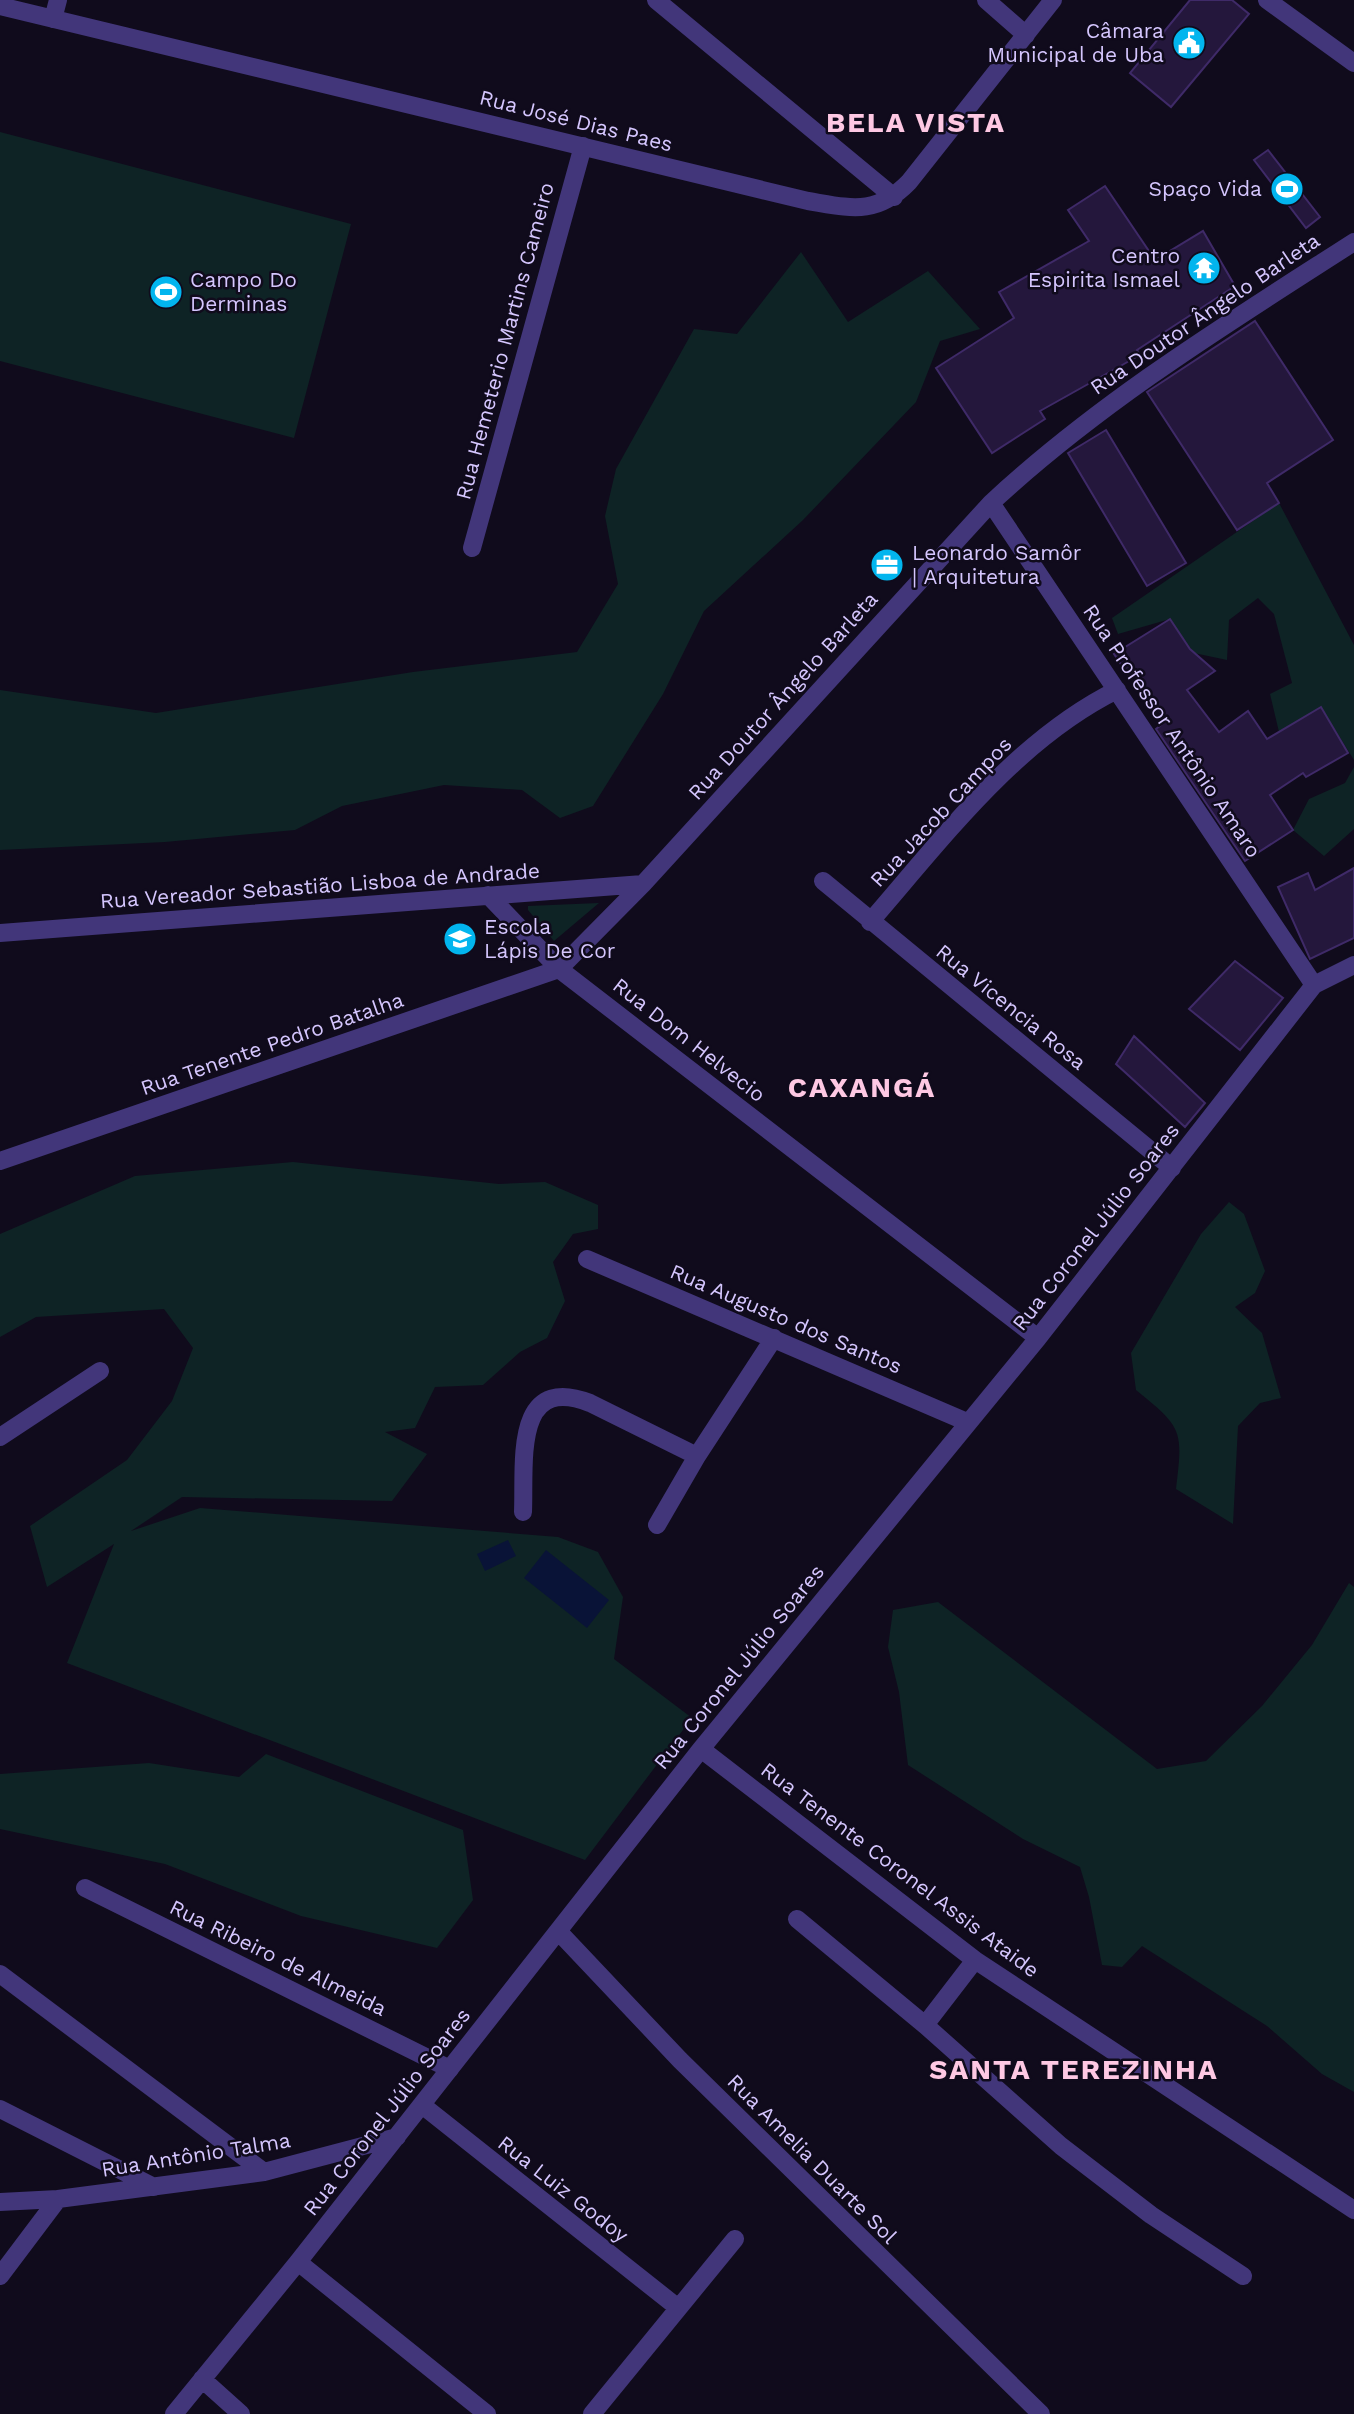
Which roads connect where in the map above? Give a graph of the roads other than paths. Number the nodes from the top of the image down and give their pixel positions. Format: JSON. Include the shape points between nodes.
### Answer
{"nodes":[{"id":1,"x":58,"y":0,"type":"edge"},
{"id":2,"x":656,"y":0,"type":"edge"},
{"id":3,"x":986,"y":0,"type":"edge"},
{"id":4,"x":1053,"y":0,"type":"edge"},
{"id":5,"x":1267,"y":0,"type":"edge"},
{"id":6,"x":0,"y":6,"type":"edge"},
{"id":7,"x":53,"y":19,"type":"junction"},
{"id":8,"x":1026,"y":35,"type":"junction"},
{"id":9,"x":1354,"y":64,"type":"edge"},
{"id":10,"x":583,"y":146,"type":"junction"},
{"id":11,"x":894,"y":197,"type":"junction"},
{"id":12,"x":1354,"y":243,"type":"edge"},
{"id":13,"x":991,"y":503,"type":"junction"},
{"id":14,"x":472,"y":548,"type":"dead end"},
{"id":15,"x":1118,"y":690,"type":"junction"},
{"id":16,"x":823,"y":881,"type":"dead end"},
{"id":17,"x":643,"y":884,"type":"junction"},
{"id":18,"x":488,"y":895,"type":"junction"},
{"id":19,"x":870,"y":922,"type":"junction"},
{"id":20,"x":0,"y":933,"type":"edge"},
{"id":21,"x":1354,"y":965,"type":"edge"},
{"id":22,"x":559,"y":969,"type":"junction"},
{"id":23,"x":1314,"y":985,"type":"junction"},
{"id":24,"x":0,"y":1161,"type":"edge"},
{"id":25,"x":1172,"y":1168,"type":"junction"},
{"id":26,"x":587,"y":1259,"type":"dead end"},
{"id":27,"x":774,"y":1338,"type":"junction"},
{"id":28,"x":1038,"y":1338,"type":"junction"},
{"id":29,"x":100,"y":1371,"type":"dead end"},
{"id":30,"x":967,"y":1422,"type":"junction"},
{"id":31,"x":0,"y":1437,"type":"edge"},
{"id":32,"x":697,"y":1455,"type":"junction"},
{"id":33,"x":523,"y":1512,"type":"dead end"},
{"id":34,"x":657,"y":1525,"type":"dead end"},
{"id":35,"x":701,"y":1749,"type":"junction"},
{"id":36,"x":85,"y":1888,"type":"dead end"},
{"id":37,"x":797,"y":1919,"type":"dead end"},
{"id":38,"x":558,"y":1931,"type":"junction"},
{"id":39,"x":975,"y":1961,"type":"junction"},
{"id":40,"x":0,"y":1974,"type":"edge"},
{"id":41,"x":925,"y":2025,"type":"junction"},
{"id":42,"x":450,"y":2069,"type":"junction"},
{"id":43,"x":422,"y":2105,"type":"junction"},
{"id":44,"x":0,"y":2109,"type":"edge"},
{"id":45,"x":397,"y":2137,"type":"junction"},
{"id":46,"x":264,"y":2172,"type":"junction"},
{"id":47,"x":154,"y":2188,"type":"junction"},
{"id":48,"x":58,"y":2199,"type":"junction"},
{"id":49,"x":0,"y":2202,"type":"edge"},
{"id":50,"x":1354,"y":2210,"type":"edge"},
{"id":51,"x":734,"y":2239,"type":"dead end"},
{"id":52,"x":299,"y":2262,"type":"junction"},
{"id":53,"x":0,"y":2276,"type":"edge"},
{"id":54,"x":1243,"y":2276,"type":"dead end"},
{"id":55,"x":677,"y":2307,"type":"junction"},
{"id":56,"x":202,"y":2379,"type":"junction"},
{"id":57,"x":174,"y":2414,"type":"edge"},
{"id":58,"x":241,"y":2414,"type":"edge"},
{"id":59,"x":487,"y":2414,"type":"edge"},
{"id":60,"x":592,"y":2414,"type":"edge"},
{"id":61,"x":1041,"y":2414,"type":"edge"}],
"edges":[{"from":1,"to":7,"type":"street"},
{"from":2,"to":11,"type":"street"},
{"from":3,"to":8,"type":"street"},
{"from":4,"to":8,"type":"street"},
{"from":5,"to":9,"type":"street"},
{"from":6,"to":7,"type":"street","name":"Rua José Dias Paes"},
{"from":7,"to":10,"type":"street","name":"Rua José Dias Paes"},
{"from":8,"to":11,"type":"street"},
{"from":10,"to":11,"type":"street","name":"Rua José Dias Paes","via":[[836,206],[876,206]]},
{"from":10,"to":14,"type":"street","name":"Rua Hemeterio Martins Cameiro"},
{"from":12,"to":13,"type":"street","name":"Rua Doutor Ângelo Barleta","via":[[1093,416]]},
{"from":13,"to":15,"type":"street","name":"Rua Professor Antônio Amaro"},
{"from":13,"to":17,"type":"street","name":"Rua Doutor Ângelo Barleta"},
{"from":15,"to":19,"type":"street","name":"Rua Jacob Campos","via":[[1083,709],[1028,752]]},
{"from":15,"to":23,"type":"street","name":"Rua Professor Antônio Amaro"},
{"from":16,"to":19,"type":"street","name":"Rua Vicencia Rosa"},
{"from":17,"to":18,"type":"street","name":"Rua Vereador Sebastião Lisboa de Andrade"},
{"from":17,"to":22,"type":"street","name":"Rua Doutor Ângelo Barleta"},
{"from":18,"to":20,"type":"street","name":"Rua Vereador Sebastião Lisboa de Andrade"},
{"from":18,"to":22,"type":"street","name":"Rua Dom Helvecio"},
{"from":19,"to":25,"type":"street","name":"Rua Vicencia Rosa"},
{"from":21,"to":23,"type":"street","name":"Rua Coronel Júlio Soares"},
{"from":22,"to":24,"type":"street","name":"Rua Tenente Pedro Batalha"},
{"from":22,"to":28,"type":"street","name":"Rua Dom Helvecio"},
{"from":23,"to":25,"type":"street","name":"Rua Coronel Júlio Soares"},
{"from":25,"to":28,"type":"street","name":"Rua Coronel Júlio Soares"},
{"from":26,"to":27,"type":"street","name":"Rua Augusto dos Santos"},
{"from":27,"to":30,"type":"street","name":"Rua Augusto dos Santos"},
{"from":27,"to":32,"type":"street"},
{"from":28,"to":30,"type":"street","name":"Rua Coronel Júlio Soares"},
{"from":29,"to":31,"type":"street"},
{"from":30,"to":35,"type":"street","name":"Rua Coronel Júlio Soares"},
{"from":32,"to":33,"type":"street","via":[[590,1403],[555,1395],[544,1399],[531,1420]]},
{"from":32,"to":34,"type":"street"},
{"from":35,"to":38,"type":"street","name":"Rua Coronel Júlio Soares"},
{"from":35,"to":39,"type":"street","name":"Rua Tenente Coronel Assis Ataide"},
{"from":36,"to":42,"type":"street","name":"Rua Ribeiro de Almeida"},
{"from":37,"to":41,"type":"street"},
{"from":38,"to":42,"type":"street","name":"Rua Coronel Júlio Soares"},
{"from":38,"to":61,"type":"street","name":"Rua Amelia Duarte Sol","via":[[680,2060]]},
{"from":39,"to":41,"type":"street"},
{"from":39,"to":50,"type":"street","name":"Rua Tenente Coronel Assis Ataide"},
{"from":40,"to":46,"type":"street"},
{"from":41,"to":54,"type":"street","via":[[1071,2154]]},
{"from":42,"to":43,"type":"street","name":"Rua Coronel Júlio Soares"},
{"from":43,"to":45,"type":"street","name":"Rua Coronel Júlio Soares"},
{"from":43,"to":55,"type":"street","name":"Rua Luiz Godoy"},
{"from":44,"to":47,"type":"street"},
{"from":45,"to":46,"type":"street","name":"Rua Antônio Talma"},
{"from":45,"to":52,"type":"street","name":"Rua Coronel Júlio Soares"},
{"from":46,"to":47,"type":"street","name":"Rua Antônio Talma"},
{"from":47,"to":48,"type":"street","name":"Rua Antônio Talma"},
{"from":48,"to":49,"type":"street","name":"Rua Antônio Talma"},
{"from":48,"to":53,"type":"street"},
{"from":51,"to":55,"type":"street"},
{"from":52,"to":56,"type":"street","name":"Rua Coronel Júlio Soares"},
{"from":52,"to":59,"type":"street"},
{"from":55,"to":60,"type":"street"},
{"from":56,"to":57,"type":"street","name":"Rua Coronel Júlio Soares"},
{"from":56,"to":58,"type":"street"}]}
